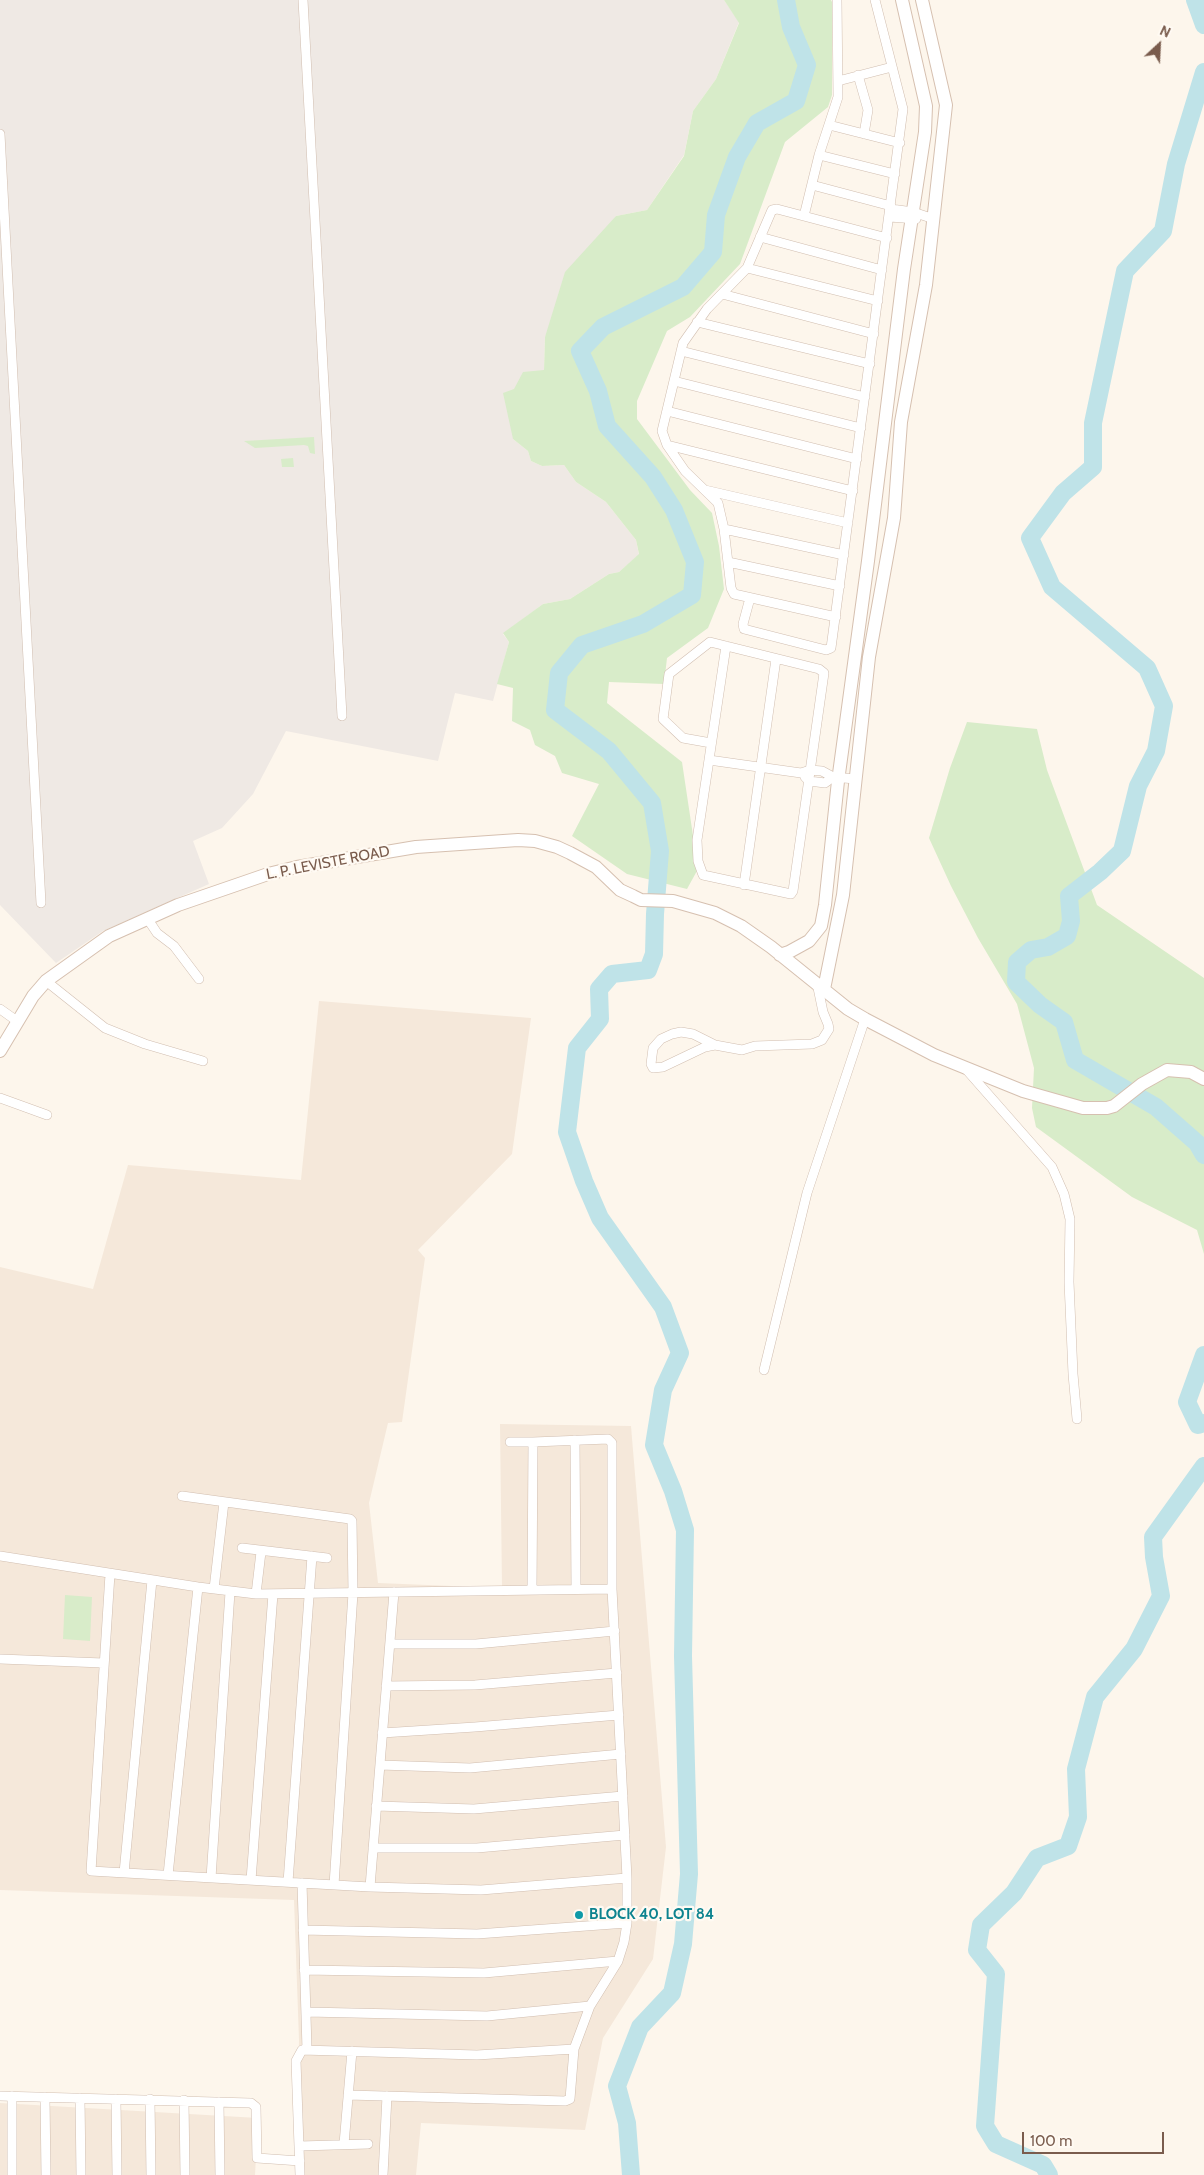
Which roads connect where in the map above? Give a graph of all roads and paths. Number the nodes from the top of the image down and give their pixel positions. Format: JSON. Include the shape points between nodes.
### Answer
{"nodes":[{"id":1,"x":303,"y":0,"type":"edge"},
{"id":2,"x":837,"y":0,"type":"edge"},
{"id":3,"x":875,"y":0,"type":"edge"},
{"id":4,"x":902,"y":0,"type":"edge"},
{"id":5,"x":922,"y":0,"type":"edge"},
{"id":6,"x":892,"y":67,"type":"junction"},
{"id":7,"x":858,"y":75,"type":"junction"},
{"id":8,"x":838,"y":81,"type":"junction"},
{"id":9,"x":829,"y":125,"type":"junction"},
{"id":10,"x":0,"y":134,"type":"edge"},
{"id":11,"x":864,"y":134,"type":"junction"},
{"id":12,"x":900,"y":142,"type":"junction"},
{"id":13,"x":820,"y":155,"type":"junction"},
{"id":14,"x":896,"y":174,"type":"junction"},
{"id":15,"x":812,"y":185,"type":"junction"},
{"id":16,"x":890,"y":211,"type":"junction"},
{"id":17,"x":804,"y":216,"type":"junction"},
{"id":18,"x":912,"y":216,"type":"junction"},
{"id":19,"x":934,"y":219,"type":"junction"},
{"id":20,"x":760,"y":237,"type":"junction"},
{"id":21,"x":887,"y":238,"type":"junction"},
{"id":22,"x":747,"y":268,"type":"junction"},
{"id":23,"x":882,"y":270,"type":"junction"},
{"id":24,"x":722,"y":294,"type":"junction"},
{"id":25,"x":878,"y":302,"type":"junction"},
{"id":26,"x":697,"y":322,"type":"junction"},
{"id":27,"x":874,"y":334,"type":"junction"},
{"id":28,"x":681,"y":351,"type":"junction"},
{"id":29,"x":870,"y":364,"type":"junction"},
{"id":30,"x":674,"y":381,"type":"junction"},
{"id":31,"x":865,"y":397,"type":"junction"},
{"id":32,"x":667,"y":412,"type":"junction"},
{"id":33,"x":861,"y":428,"type":"junction"},
{"id":34,"x":667,"y":446,"type":"junction"},
{"id":35,"x":857,"y":459,"type":"junction"},
{"id":36,"x":705,"y":490,"type":"junction"},
{"id":37,"x":853,"y":491,"type":"junction"},
{"id":38,"x":848,"y":523,"type":"junction"},
{"id":39,"x":724,"y":528,"type":"junction"},
{"id":40,"x":844,"y":555,"type":"junction"},
{"id":41,"x":728,"y":562,"type":"junction"},
{"id":42,"x":840,"y":586,"type":"junction"},
{"id":43,"x":750,"y":598,"type":"junction"},
{"id":44,"x":836,"y":617,"type":"junction"},
{"id":45,"x":726,"y":646,"type":"junction"},
{"id":46,"x":776,"y":659,"type":"junction"},
{"id":47,"x":342,"y":716,"type":"dead end"},
{"id":48,"x":711,"y":743,"type":"junction"},
{"id":49,"x":709,"y":760,"type":"junction"},
{"id":50,"x":761,"y":768,"type":"junction"},
{"id":51,"x":805,"y":771,"type":"junction"},
{"id":52,"x":836,"y":777,"type":"junction"},
{"id":53,"x":855,"y":779,"type":"junction"},
{"id":54,"x":809,"y":780,"type":"junction"},
{"id":55,"x":744,"y":885,"type":"junction"},
{"id":56,"x":41,"y":903,"type":"dead end"},
{"id":57,"x":147,"y":918,"type":"junction"},
{"id":58,"x":821,"y":926,"type":"junction"},
{"id":59,"x":836,"y":930,"type":"junction"},
{"id":60,"x":780,"y":955,"type":"junction"},
{"id":61,"x":199,"y":980,"type":"dead end"},
{"id":62,"x":46,"y":981,"type":"junction"},
{"id":63,"x":820,"y":986,"type":"junction"},
{"id":64,"x":0,"y":1010,"type":"edge"},
{"id":65,"x":865,"y":1019,"type":"junction"},
{"id":66,"x":17,"y":1021,"type":"junction"},
{"id":67,"x":715,"y":1045,"type":"junction"},
{"id":68,"x":0,"y":1051,"type":"edge"},
{"id":69,"x":203,"y":1062,"type":"dead end"},
{"id":70,"x":965,"y":1068,"type":"junction"},
{"id":71,"x":1204,"y":1079,"type":"edge"},
{"id":72,"x":0,"y":1098,"type":"edge"},
{"id":73,"x":47,"y":1115,"type":"dead end"},
{"id":74,"x":764,"y":1370,"type":"dead end"},
{"id":75,"x":1077,"y":1419,"type":"dead end"},
{"id":76,"x":574,"y":1440,"type":"junction"},
{"id":77,"x":510,"y":1442,"type":"dead end"},
{"id":78,"x":533,"y":1442,"type":"junction"},
{"id":79,"x":182,"y":1496,"type":"dead end"},
{"id":80,"x":224,"y":1502,"type":"junction"},
{"id":81,"x":242,"y":1548,"type":"dead end"},
{"id":82,"x":261,"y":1552,"type":"junction"},
{"id":83,"x":0,"y":1556,"type":"edge"},
{"id":84,"x":312,"y":1556,"type":"junction"},
{"id":85,"x":327,"y":1558,"type":"dead end"},
{"id":86,"x":110,"y":1574,"type":"junction"},
{"id":87,"x":152,"y":1580,"type":"junction"},
{"id":88,"x":198,"y":1587,"type":"junction"},
{"id":89,"x":214,"y":1589,"type":"junction"},
{"id":90,"x":576,"y":1589,"type":"junction"},
{"id":91,"x":612,"y":1589,"type":"junction"},
{"id":92,"x":532,"y":1590,"type":"junction"},
{"id":93,"x":230,"y":1592,"type":"junction"},
{"id":94,"x":394,"y":1592,"type":"junction"},
{"id":95,"x":353,"y":1593,"type":"junction"},
{"id":96,"x":256,"y":1594,"type":"junction"},
{"id":97,"x":273,"y":1594,"type":"junction"},
{"id":98,"x":310,"y":1594,"type":"junction"},
{"id":99,"x":614,"y":1631,"type":"junction"},
{"id":100,"x":390,"y":1644,"type":"junction"},
{"id":101,"x":0,"y":1659,"type":"edge"},
{"id":102,"x":103,"y":1663,"type":"junction"},
{"id":103,"x":616,"y":1673,"type":"junction"},
{"id":104,"x":386,"y":1686,"type":"junction"},
{"id":105,"x":619,"y":1715,"type":"junction"},
{"id":106,"x":382,"y":1732,"type":"junction"},
{"id":107,"x":621,"y":1754,"type":"junction"},
{"id":108,"x":380,"y":1765,"type":"junction"},
{"id":109,"x":623,"y":1796,"type":"junction"},
{"id":110,"x":376,"y":1806,"type":"junction"},
{"id":111,"x":624,"y":1836,"type":"junction"},
{"id":112,"x":373,"y":1848,"type":"junction"},
{"id":113,"x":124,"y":1873,"type":"junction"},
{"id":114,"x":168,"y":1875,"type":"junction"},
{"id":115,"x":212,"y":1878,"type":"junction"},
{"id":116,"x":627,"y":1878,"type":"junction"},
{"id":117,"x":250,"y":1880,"type":"junction"},
{"id":118,"x":288,"y":1882,"type":"junction"},
{"id":119,"x":302,"y":1883,"type":"junction"},
{"id":120,"x":334,"y":1885,"type":"junction"},
{"id":121,"x":370,"y":1887,"type":"junction"},
{"id":122,"x":627,"y":1923,"type":"junction"},
{"id":123,"x":303,"y":1930,"type":"junction"},
{"id":124,"x":618,"y":1961,"type":"junction"},
{"id":125,"x":304,"y":1970,"type":"junction"},
{"id":126,"x":590,"y":2006,"type":"junction"},
{"id":127,"x":307,"y":2012,"type":"junction"},
{"id":128,"x":574,"y":2049,"type":"junction"},
{"id":129,"x":307,"y":2050,"type":"junction"},
{"id":130,"x":352,"y":2051,"type":"junction"},
{"id":131,"x":348,"y":2095,"type":"junction"},
{"id":132,"x":0,"y":2096,"type":"edge"},
{"id":133,"x":12,"y":2096,"type":"junction"},
{"id":134,"x":387,"y":2096,"type":"junction"},
{"id":135,"x":44,"y":2097,"type":"junction"},
{"id":136,"x":80,"y":2098,"type":"junction"},
{"id":137,"x":116,"y":2099,"type":"junction"},
{"id":138,"x":150,"y":2099,"type":"junction"},
{"id":139,"x":184,"y":2100,"type":"junction"},
{"id":140,"x":219,"y":2102,"type":"junction"},
{"id":141,"x":344,"y":2144,"type":"junction"},
{"id":142,"x":368,"y":2144,"type":"dead end"},
{"id":143,"x":300,"y":2146,"type":"junction"},
{"id":144,"x":300,"y":2161,"type":"junction"},
{"id":145,"x":12,"y":2175,"type":"edge"},
{"id":146,"x":46,"y":2175,"type":"edge"},
{"id":147,"x":81,"y":2175,"type":"edge"},
{"id":148,"x":117,"y":2175,"type":"edge"},
{"id":149,"x":151,"y":2175,"type":"edge"},
{"id":150,"x":185,"y":2175,"type":"edge"},
{"id":151,"x":220,"y":2175,"type":"edge"},
{"id":152,"x":300,"y":2175,"type":"edge"},
{"id":153,"x":383,"y":2175,"type":"edge"}],
"edges":[{"from":1,"to":47,"type":"street"},
{"from":2,"to":8,"type":"street"},
{"from":3,"to":6,"type":"street"},
{"from":4,"to":18,"type":"street","via":[[926,106]]},
{"from":5,"to":19,"type":"street","via":[[946,105]]},
{"from":6,"to":7,"type":"street"},
{"from":6,"to":12,"type":"street","via":[[903,110]]},
{"from":7,"to":8,"type":"street"},
{"from":7,"to":11,"type":"street","via":[[868,110]]},
{"from":8,"to":9,"type":"street","via":[[838,98]]},
{"from":9,"to":11,"type":"street"},
{"from":9,"to":13,"type":"street"},
{"from":10,"to":56,"type":"street"},
{"from":11,"to":12,"type":"street"},
{"from":12,"to":14,"type":"street"},
{"from":13,"to":14,"type":"street"},
{"from":13,"to":15,"type":"street"},
{"from":14,"to":16,"type":"street"},
{"from":15,"to":16,"type":"street"},
{"from":15,"to":17,"type":"street"},
{"from":16,"to":18,"type":"street"},
{"from":16,"to":21,"type":"street"},
{"from":17,"to":20,"type":"street","via":[[772,210]]},
{"from":17,"to":21,"type":"street"},
{"from":18,"to":19,"type":"street"},
{"from":18,"to":52,"type":"street"},
{"from":19,"to":53,"type":"street","via":[[926,285],[901,422],[894,518],[869,657]]},
{"from":20,"to":22,"type":"street"},
{"from":20,"to":23,"type":"street"},
{"from":21,"to":23,"type":"street"},
{"from":22,"to":24,"type":"street"},
{"from":22,"to":25,"type":"street"},
{"from":23,"to":25,"type":"street"},
{"from":24,"to":26,"type":"street"},
{"from":24,"to":27,"type":"street"},
{"from":25,"to":27,"type":"street"},
{"from":26,"to":28,"type":"street"},
{"from":26,"to":29,"type":"street"},
{"from":27,"to":29,"type":"street"},
{"from":28,"to":30,"type":"street"},
{"from":28,"to":31,"type":"street"},
{"from":29,"to":31,"type":"street"},
{"from":30,"to":32,"type":"street"},
{"from":30,"to":33,"type":"street"},
{"from":31,"to":33,"type":"street"},
{"from":32,"to":34,"type":"street","via":[[662,431]]},
{"from":32,"to":35,"type":"street"},
{"from":33,"to":35,"type":"street"},
{"from":34,"to":36,"type":"street","via":[[685,471]]},
{"from":34,"to":37,"type":"street"},
{"from":35,"to":37,"type":"street"},
{"from":36,"to":38,"type":"street"},
{"from":36,"to":39,"type":"street","via":[[718,502]]},
{"from":37,"to":38,"type":"street"},
{"from":38,"to":40,"type":"street"},
{"from":39,"to":40,"type":"street"},
{"from":39,"to":41,"type":"street"},
{"from":40,"to":42,"type":"street"},
{"from":41,"to":42,"type":"street"},
{"from":41,"to":43,"type":"street","via":[[732,591]]},
{"from":42,"to":44,"type":"street"},
{"from":43,"to":44,"type":"street"},
{"from":43,"to":44,"type":"street","via":[[744,629],[826,650],[832,647]]},
{"from":45,"to":46,"type":"street"},
{"from":45,"to":48,"type":"street"},
{"from":45,"to":48,"type":"street","via":[[710,642],[669,674],[663,719],[683,738]]},
{"from":46,"to":50,"type":"street"},
{"from":46,"to":51,"type":"street","via":[[824,673]]},
{"from":48,"to":49,"type":"street"},
{"from":49,"to":50,"type":"street"},
{"from":49,"to":55,"type":"street","via":[[697,840],[698,862],[703,875]]},
{"from":50,"to":51,"type":"street"},
{"from":50,"to":55,"type":"street"},
{"from":51,"to":52,"type":"street","via":[[822,771]]},
{"from":51,"to":54,"type":"street"},
{"from":52,"to":53,"type":"street"},
{"from":52,"to":54,"type":"street","via":[[825,783]]},
{"from":52,"to":58,"type":"street"},
{"from":53,"to":59,"type":"street"},
{"from":54,"to":55,"type":"street","via":[[793,893],[787,895]]},
{"from":57,"to":60,"type":"street","name":"L. P. LEVISTE ROAD","via":[[178,904],[297,867],[416,847],[518,840],[557,847],[570,853],[596,866],[620,890],[642,900],[673,901],[715,913]]},
{"from":57,"to":61,"type":"street","via":[[157,933],[174,946]]},
{"from":57,"to":62,"type":"street","name":"L. P. LEVISTE ROAD","via":[[110,936]]},
{"from":58,"to":59,"type":"street"},
{"from":58,"to":60,"type":"street","via":[[809,941]]},
{"from":59,"to":63,"type":"street"},
{"from":60,"to":63,"type":"street","name":"L. P. LEVISTE ROAD"},
{"from":62,"to":66,"type":"street","name":"L. P. LEVISTE ROAD"},
{"from":62,"to":69,"type":"street","via":[[105,1028]]},
{"from":63,"to":65,"type":"street","name":"L. P. LEVISTE ROAD"},
{"from":63,"to":67,"type":"street","via":[[828,1024],[822,1040],[812,1044],[755,1046],[742,1050]]},
{"from":64,"to":66,"type":"street"},
{"from":65,"to":70,"type":"street","name":"L. P. LEVISTE ROAD"},
{"from":65,"to":74,"type":"street","via":[[807,1193]]},
{"from":66,"to":68,"type":"street","name":"L. P. LEVISTE ROAD"},
{"from":67,"to":67,"type":"street","via":[[694,1034],[672,1034],[653,1048],[651,1064],[653,1068],[663,1067]]},
{"from":70,"to":71,"type":"street","name":"L. P. LEVISTE ROAD","via":[[1023,1091],[1083,1108],[1114,1106],[1142,1084],[1168,1070],[1191,1072]]},
{"from":70,"to":75,"type":"street","via":[[1052,1167],[1064,1194],[1070,1219],[1070,1300]]},
{"from":72,"to":73,"type":"street"},
{"from":76,"to":78,"type":"street"},
{"from":76,"to":90,"type":"street"},
{"from":76,"to":91,"type":"street","via":[[608,1439],[612,1443]]},
{"from":77,"to":78,"type":"street"},
{"from":78,"to":92,"type":"street"},
{"from":79,"to":80,"type":"street"},
{"from":80,"to":89,"type":"street"},
{"from":80,"to":95,"type":"street","via":[[351,1520]]},
{"from":81,"to":82,"type":"street"},
{"from":82,"to":84,"type":"street"},
{"from":82,"to":96,"type":"street"},
{"from":83,"to":86,"type":"street"},
{"from":84,"to":85,"type":"street"},
{"from":84,"to":98,"type":"street"},
{"from":86,"to":87,"type":"street"},
{"from":86,"to":102,"type":"street"},
{"from":87,"to":88,"type":"street"},
{"from":87,"to":113,"type":"street"},
{"from":88,"to":89,"type":"street"},
{"from":88,"to":114,"type":"street"},
{"from":89,"to":93,"type":"street"},
{"from":90,"to":91,"type":"street"},
{"from":90,"to":92,"type":"street"},
{"from":91,"to":99,"type":"street"},
{"from":92,"to":94,"type":"street"},
{"from":93,"to":96,"type":"street"},
{"from":93,"to":115,"type":"street"},
{"from":94,"to":95,"type":"street"},
{"from":94,"to":100,"type":"street"},
{"from":95,"to":98,"type":"street"},
{"from":95,"to":120,"type":"street"},
{"from":96,"to":97,"type":"street"},
{"from":97,"to":98,"type":"street"},
{"from":97,"to":117,"type":"street"},
{"from":98,"to":118,"type":"street"},
{"from":99,"to":100,"type":"street","via":[[476,1644]]},
{"from":99,"to":103,"type":"street"},
{"from":100,"to":104,"type":"street"},
{"from":101,"to":102,"type":"street"},
{"from":102,"to":113,"type":"street","via":[[90,1871]]},
{"from":103,"to":104,"type":"street","via":[[475,1685]]},
{"from":103,"to":105,"type":"street"},
{"from":104,"to":106,"type":"street"},
{"from":105,"to":106,"type":"street"},
{"from":105,"to":107,"type":"street"},
{"from":106,"to":108,"type":"street"},
{"from":107,"to":108,"type":"street","via":[[470,1768]]},
{"from":107,"to":109,"type":"street"},
{"from":108,"to":110,"type":"street"},
{"from":109,"to":110,"type":"street","via":[[474,1809]]},
{"from":109,"to":111,"type":"street"},
{"from":110,"to":112,"type":"street"},
{"from":111,"to":112,"type":"street","via":[[477,1848]]},
{"from":111,"to":116,"type":"street"},
{"from":112,"to":121,"type":"street"},
{"from":113,"to":114,"type":"street"},
{"from":114,"to":115,"type":"street"},
{"from":115,"to":117,"type":"street"},
{"from":116,"to":121,"type":"street","via":[[481,1890]]},
{"from":116,"to":122,"type":"street"},
{"from":117,"to":118,"type":"street"},
{"from":118,"to":119,"type":"street"},
{"from":119,"to":120,"type":"street"},
{"from":119,"to":123,"type":"street"},
{"from":120,"to":121,"type":"street"},
{"from":122,"to":123,"type":"street","via":[[478,1934]]},
{"from":122,"to":124,"type":"street"},
{"from":123,"to":125,"type":"street"},
{"from":124,"to":125,"type":"street","via":[[484,1973]]},
{"from":124,"to":126,"type":"street"},
{"from":125,"to":127,"type":"street"},
{"from":126,"to":127,"type":"street","via":[[487,2016]]},
{"from":126,"to":128,"type":"street"},
{"from":127,"to":129,"type":"street"},
{"from":128,"to":130,"type":"street","via":[[477,2055]]},
{"from":128,"to":134,"type":"street","via":[[571,2097],[568,2100]]},
{"from":129,"to":130,"type":"street"},
{"from":129,"to":143,"type":"street","via":[[298,2054],[296,2061]]},
{"from":130,"to":131,"type":"street"},
{"from":131,"to":134,"type":"street"},
{"from":131,"to":141,"type":"street"},
{"from":132,"to":133,"type":"street"},
{"from":133,"to":135,"type":"street"},
{"from":133,"to":145,"type":"street"},
{"from":134,"to":153,"type":"street"},
{"from":135,"to":136,"type":"street"},
{"from":135,"to":146,"type":"street"},
{"from":136,"to":137,"type":"street"},
{"from":136,"to":147,"type":"street"},
{"from":137,"to":138,"type":"street"},
{"from":137,"to":148,"type":"street"},
{"from":138,"to":139,"type":"street"},
{"from":138,"to":149,"type":"street"},
{"from":139,"to":140,"type":"street"},
{"from":139,"to":150,"type":"street"},
{"from":140,"to":144,"type":"street","via":[[254,2104],[257,2158]]},
{"from":140,"to":151,"type":"street"},
{"from":141,"to":142,"type":"street"},
{"from":141,"to":143,"type":"street"},
{"from":143,"to":144,"type":"street"},
{"from":144,"to":152,"type":"street"}]}
